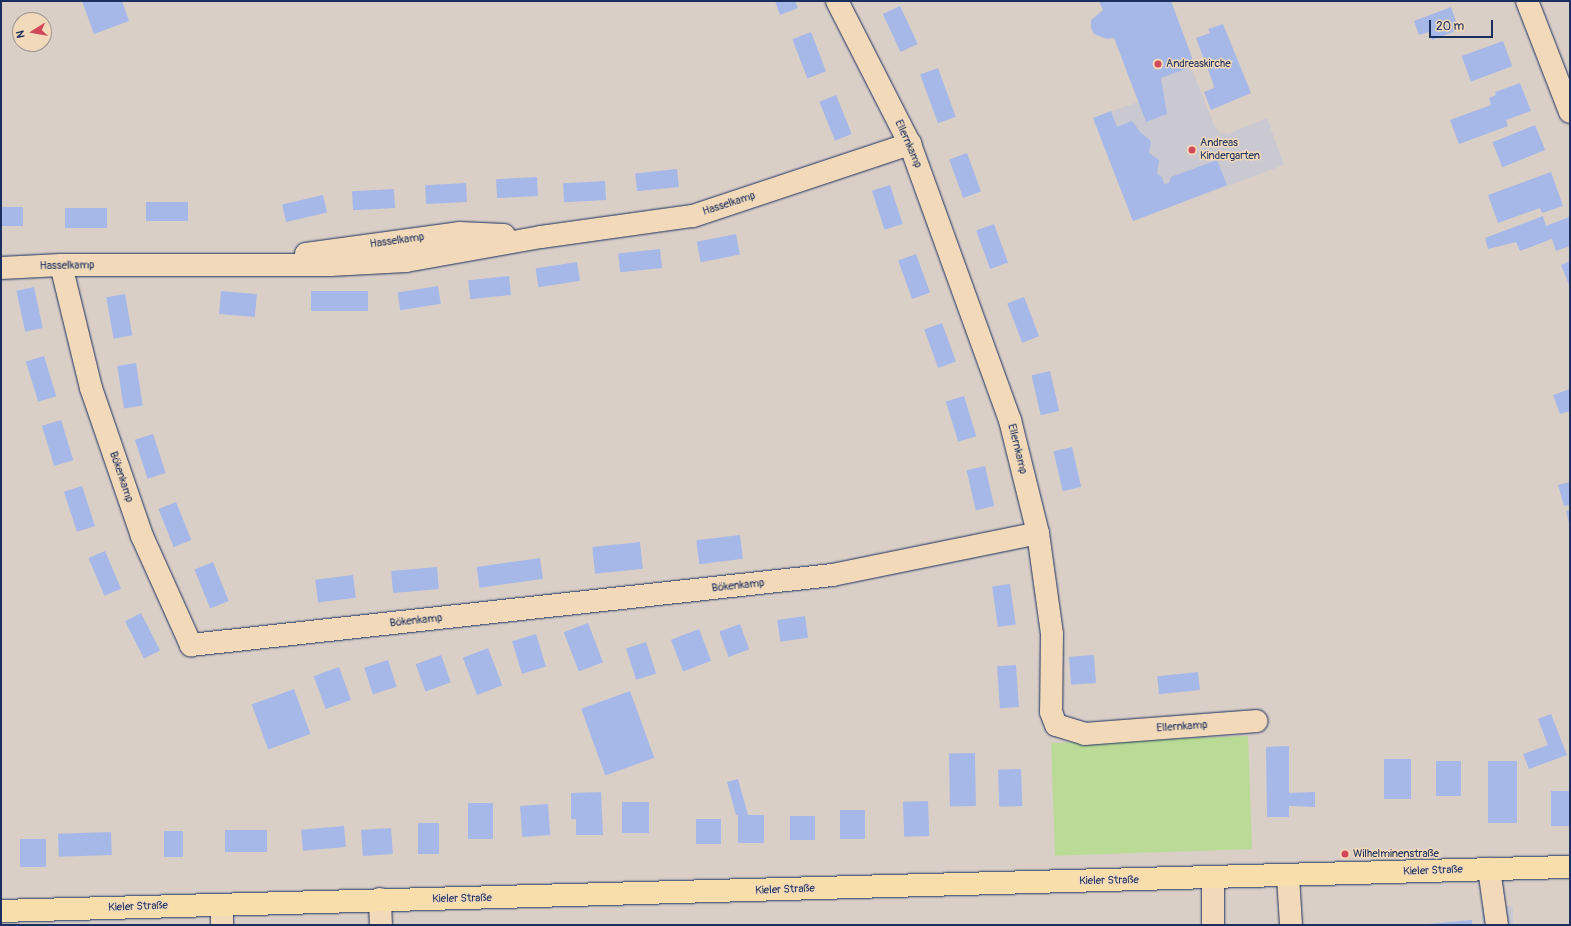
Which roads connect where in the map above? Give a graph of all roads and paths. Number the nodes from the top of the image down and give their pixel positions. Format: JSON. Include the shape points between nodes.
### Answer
{"nodes":[{"id":1,"x":837,"y":1,"type":"edge"},
{"id":2,"x":1527,"y":1,"type":"edge"},
{"id":3,"x":1570,"y":112,"type":"edge"},
{"id":4,"x":910,"y":144,"type":"junction"},
{"id":5,"x":61,"y":265,"type":"junction"},
{"id":6,"x":1,"y":268,"type":"edge"},
{"id":7,"x":1038,"y":533,"type":"junction"},
{"id":8,"x":1257,"y":721,"type":"dead end"},
{"id":9,"x":1570,"y":867,"type":"edge"},
{"id":10,"x":1490,"y":869,"type":"junction"},
{"id":11,"x":1288,"y":876,"type":"junction"},
{"id":12,"x":1213,"y":878,"type":"junction"},
{"id":13,"x":380,"y":899,"type":"junction"},
{"id":14,"x":1,"y":911,"type":"edge"},
{"id":15,"x":222,"y":915,"type":"edge"},
{"id":16,"x":381,"y":925,"type":"edge"},
{"id":17,"x":1213,"y":925,"type":"edge"},
{"id":18,"x":1291,"y":925,"type":"edge"},
{"id":19,"x":1497,"y":925,"type":"edge"}],
"edges":[{"from":1,"to":4,"type":"street","name":"Ellernkamp"},
{"from":2,"to":3,"type":"street"},
{"from":4,"to":5,"type":"street","name":"Hasselkamp","via":[[693,216],[541,237],[406,261],[253,266]]},
{"from":4,"to":7,"type":"street","name":"Ellernkamp","via":[[1010,420]]},
{"from":5,"to":6,"type":"street","name":"Hasselkamp"},
{"from":5,"to":7,"type":"street","name":"Bökenkamp","via":[[91,388],[142,536],[191,645],[832,575]]},
{"from":7,"to":8,"type":"street","name":"Ellernkamp","via":[[1052,634],[1051,712],[1056,725],[1085,734]]},
{"from":9,"to":10,"type":"main road","name":"Kieler Straße"},
{"from":10,"to":11,"type":"main road","name":"Kieler Straße"},
{"from":10,"to":19,"type":"street"},
{"from":11,"to":12,"type":"main road","name":"Kieler Straße"},
{"from":11,"to":18,"type":"street"},
{"from":12,"to":13,"type":"main road","name":"Kieler Straße","via":[[437,900]]},
{"from":12,"to":17,"type":"street"},
{"from":13,"to":15,"type":"main road","name":"Kieler Straße"},
{"from":13,"to":16,"type":"street"},
{"from":14,"to":15,"type":"main road","name":"Kieler Straße"}]}
